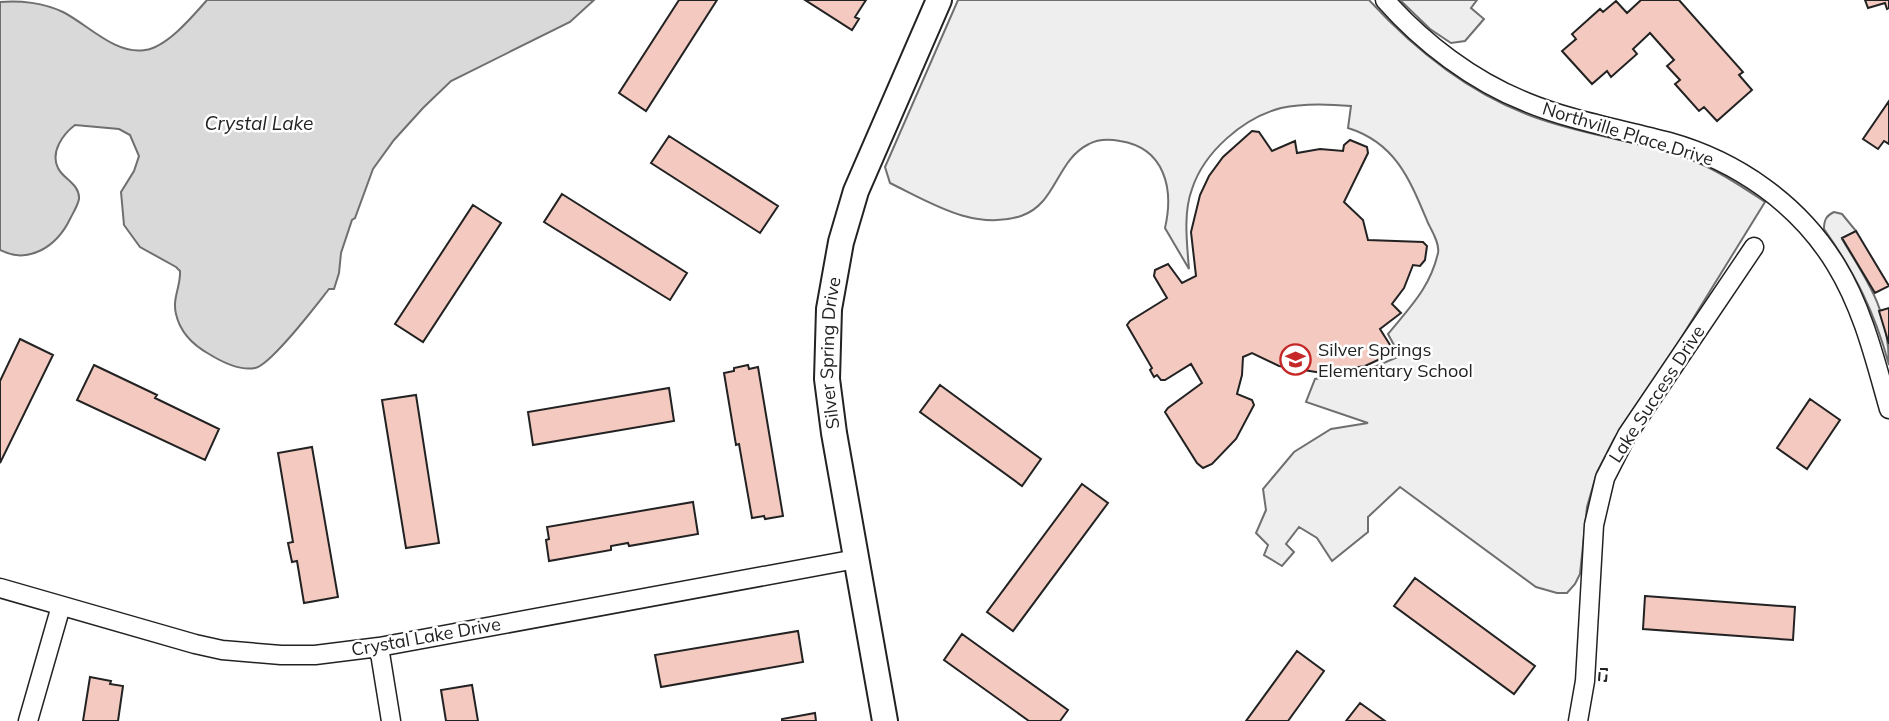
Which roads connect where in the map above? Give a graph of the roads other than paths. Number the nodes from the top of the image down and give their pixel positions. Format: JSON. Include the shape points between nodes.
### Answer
{"nodes":[{"id":1,"x":939,"y":0,"type":"edge"},
{"id":2,"x":1385,"y":0,"type":"edge"},
{"id":3,"x":1754,"y":247,"type":"dead end"},
{"id":4,"x":1889,"y":409,"type":"edge"},
{"id":5,"x":856,"y":559,"type":"junction"},
{"id":6,"x":0,"y":588,"type":"edge"},
{"id":7,"x":61,"y":606,"type":"junction"},
{"id":8,"x":379,"y":647,"type":"junction"},
{"id":9,"x":28,"y":721,"type":"edge"},
{"id":10,"x":391,"y":721,"type":"edge"},
{"id":11,"x":885,"y":721,"type":"edge"},
{"id":12,"x":1578,"y":721,"type":"edge"}],
"edges":[{"from":1,"to":5,"type":"street","name":"Silver Spring Drive","via":[[856,191],[829,309],[827,379]]},
{"from":2,"to":4,"type":"street","name":"Northville Place Drive","via":[[1462,68],[1502,91],[1588,123],[1708,155],[1772,194],[1807,226],[1837,266],[1866,331]]},
{"from":3,"to":12,"type":"street","name":"Lake Success Drive","via":[[1627,435],[1605,478],[1594,525],[1586,681]]},
{"from":5,"to":8,"type":"street","name":"Crystal Lake Drive"},
{"from":5,"to":11,"type":"street","name":"Silver Spring Drive"},
{"from":6,"to":7,"type":"street","name":"Crystal Lake Drive"},
{"from":7,"to":8,"type":"street","name":"Crystal Lake Drive","via":[[195,644],[246,653],[315,655]]},
{"from":7,"to":9,"type":"street"},
{"from":8,"to":10,"type":"street"}]}
